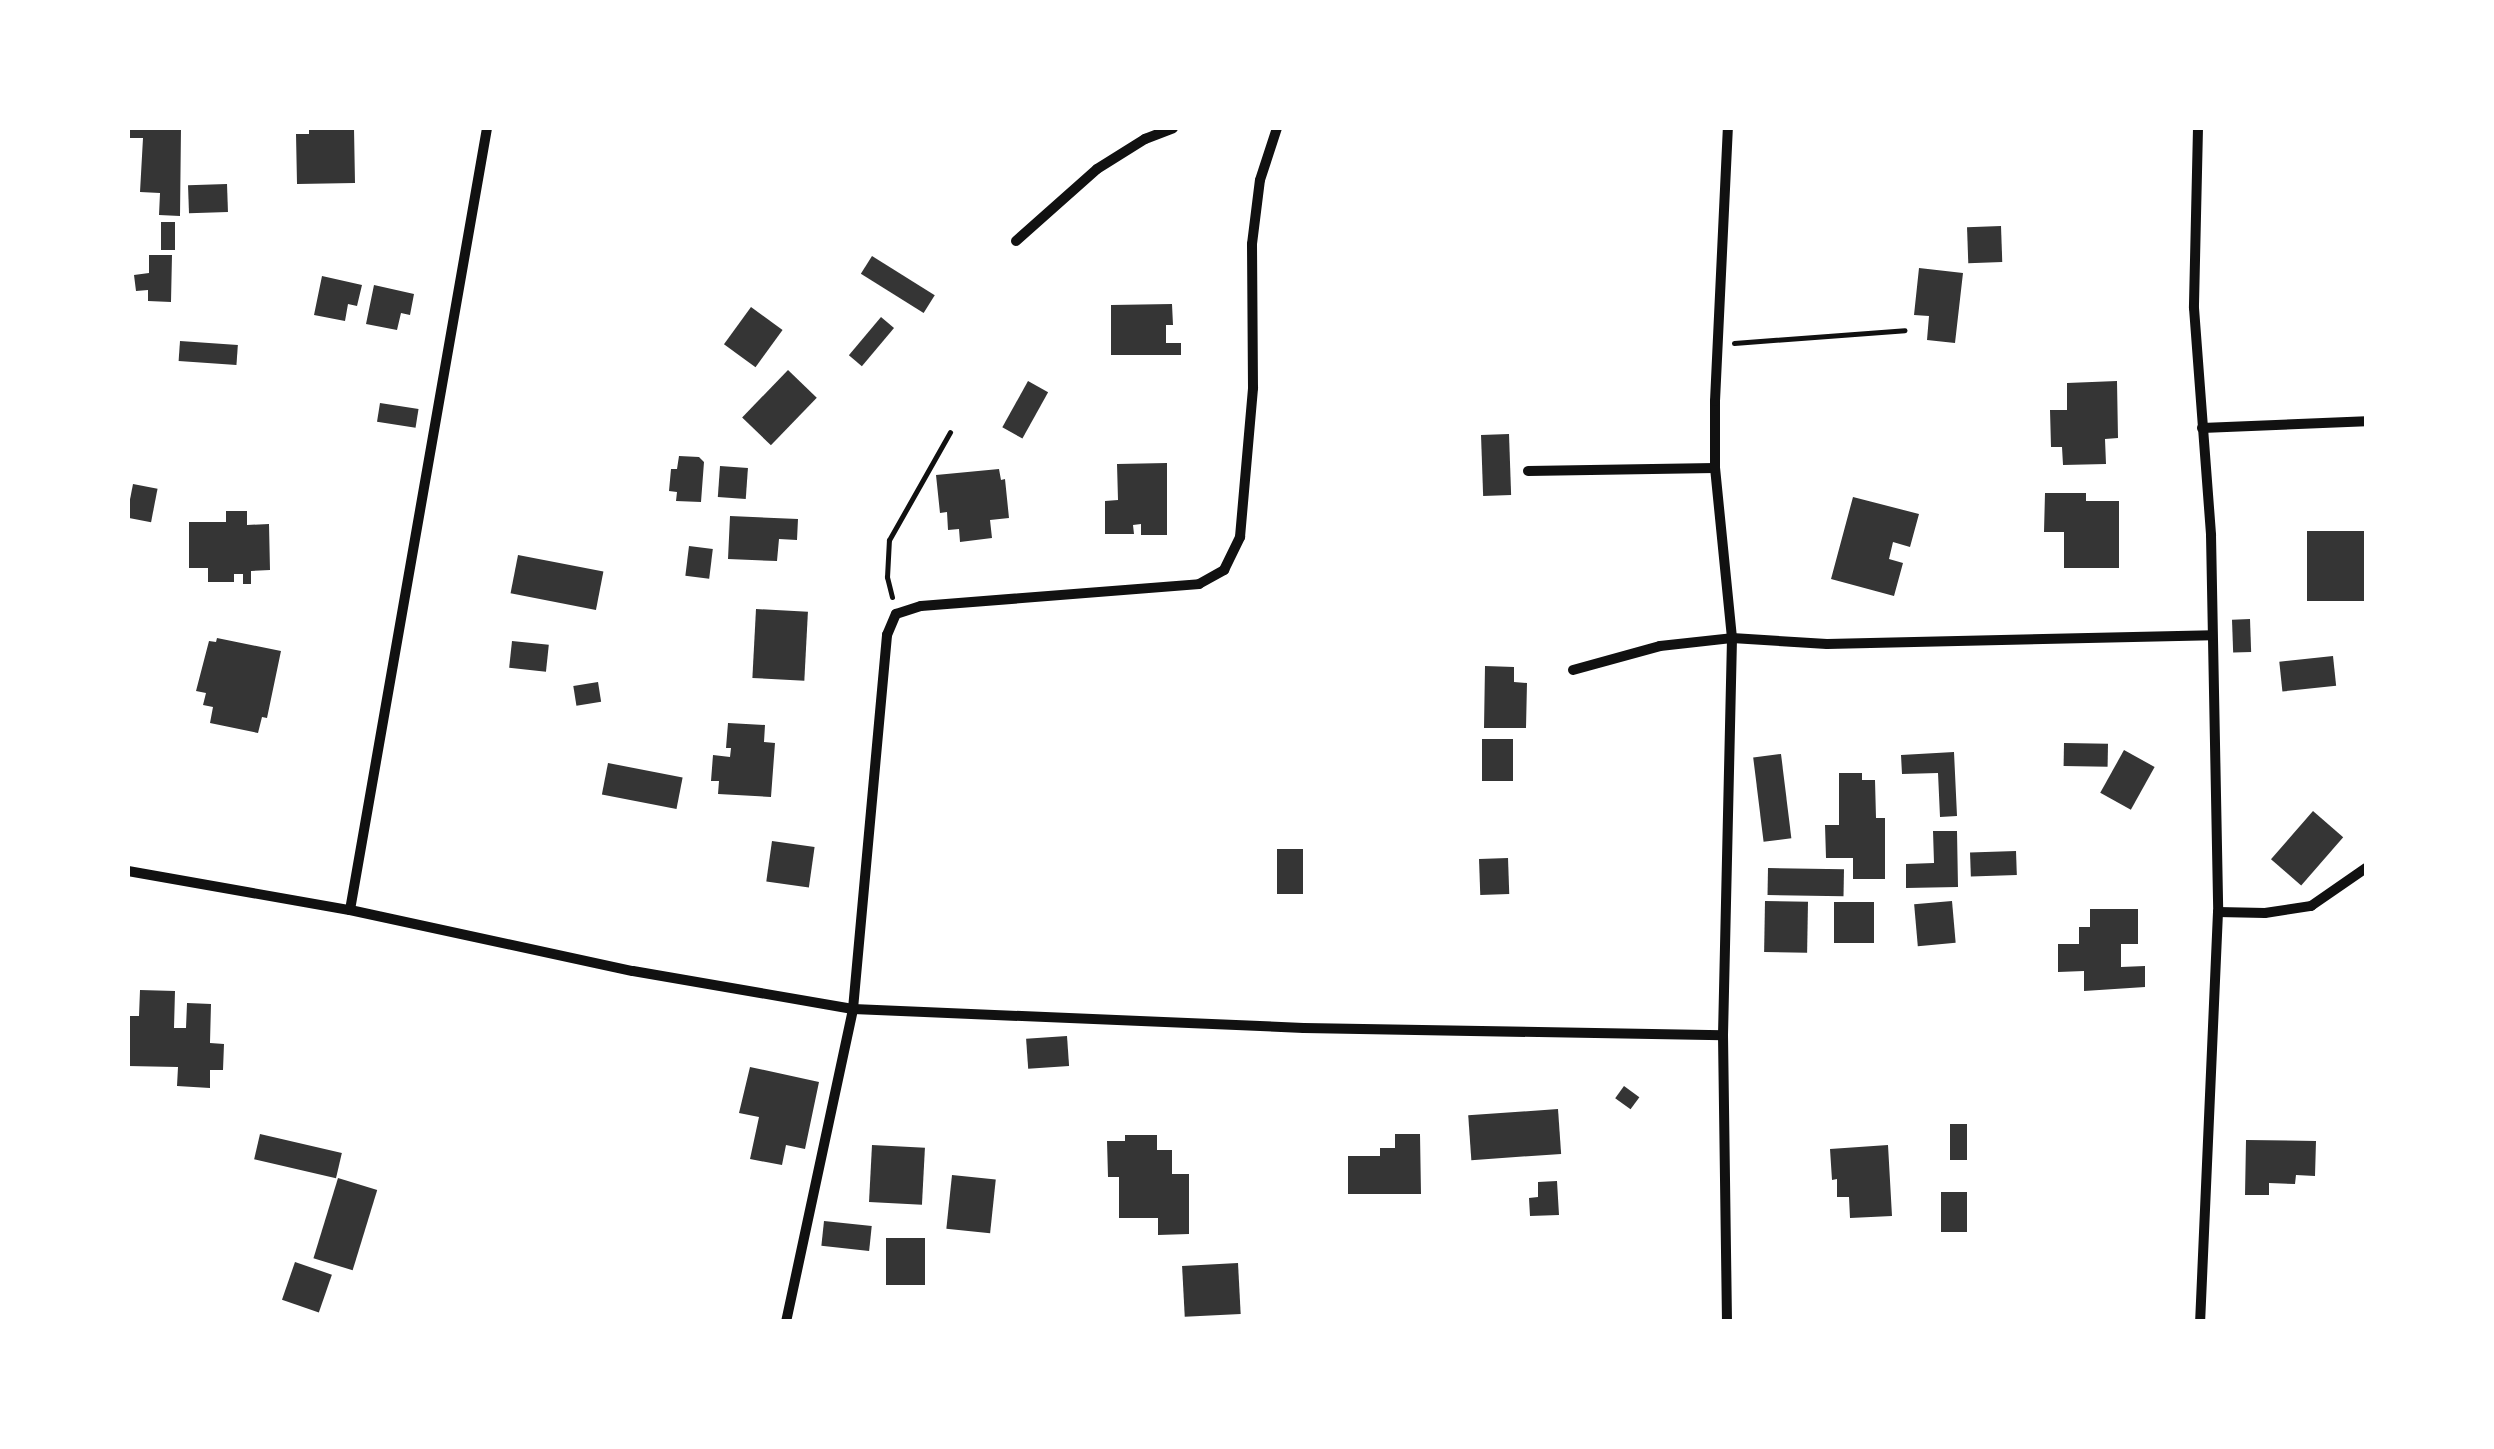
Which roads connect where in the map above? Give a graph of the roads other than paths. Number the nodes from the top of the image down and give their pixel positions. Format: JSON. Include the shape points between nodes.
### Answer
{"nodes":[{"id":1,"x":488,"y":128,"type":"edge"},
{"id":2,"x":1173,"y":128,"type":"edge"},
{"id":3,"x":1277,"y":128,"type":"edge"},
{"id":4,"x":1728,"y":128,"type":"edge"},
{"id":5,"x":2198,"y":128,"type":"edge"},
{"id":6,"x":1016,"y":241,"type":"dead end"},
{"id":7,"x":2366,"y":422,"type":"edge"},
{"id":8,"x":2202,"y":428,"type":"junction"},
{"id":9,"x":1715,"y":468,"type":"junction"},
{"id":10,"x":1528,"y":471,"type":"dead end"},
{"id":11,"x":2212,"y":635,"type":"junction"},
{"id":12,"x":1732,"y":638,"type":"junction"},
{"id":13,"x":1574,"y":670,"type":"dead end"},
{"id":14,"x":2366,"y":868,"type":"edge"},
{"id":15,"x":128,"y":871,"type":"edge"},
{"id":16,"x":350,"y":910,"type":"junction"},
{"id":17,"x":2218,"y":912,"type":"junction"},
{"id":18,"x":852,"y":1009,"type":"junction"},
{"id":19,"x":1723,"y":1035,"type":"junction"},
{"id":20,"x":786,"y":1322,"type":"edge"},
{"id":21,"x":1727,"y":1322,"type":"edge"},
{"id":22,"x":2200,"y":1322,"type":"edge"}],
"edges":[{"from":1,"to":16,"type":"street"},
{"from":2,"to":6,"type":"street","via":[[1097,169]]},
{"from":3,"to":18,"type":"street","via":[[1260,180],[1252,244],[1253,388],[1240,537],[1224,570],[1199,584],[921,606],[896,614],[887,635]]},
{"from":4,"to":9,"type":"street"},
{"from":5,"to":8,"type":"street","via":[[2193,249]]},
{"from":7,"to":8,"type":"street"},
{"from":8,"to":11,"type":"street"},
{"from":9,"to":10,"type":"street"},
{"from":9,"to":12,"type":"street"},
{"from":11,"to":12,"type":"street","via":[[1827,644]]},
{"from":11,"to":17,"type":"street"},
{"from":12,"to":13,"type":"street","via":[[1660,646]]},
{"from":12,"to":19,"type":"street"},
{"from":14,"to":17,"type":"street","via":[[2311,906]]},
{"from":15,"to":16,"type":"street"},
{"from":16,"to":18,"type":"street","via":[[633,972]]},
{"from":17,"to":22,"type":"street"},
{"from":18,"to":19,"type":"street","via":[[1304,1028]]},
{"from":18,"to":20,"type":"street"},
{"from":19,"to":21,"type":"street"}]}
